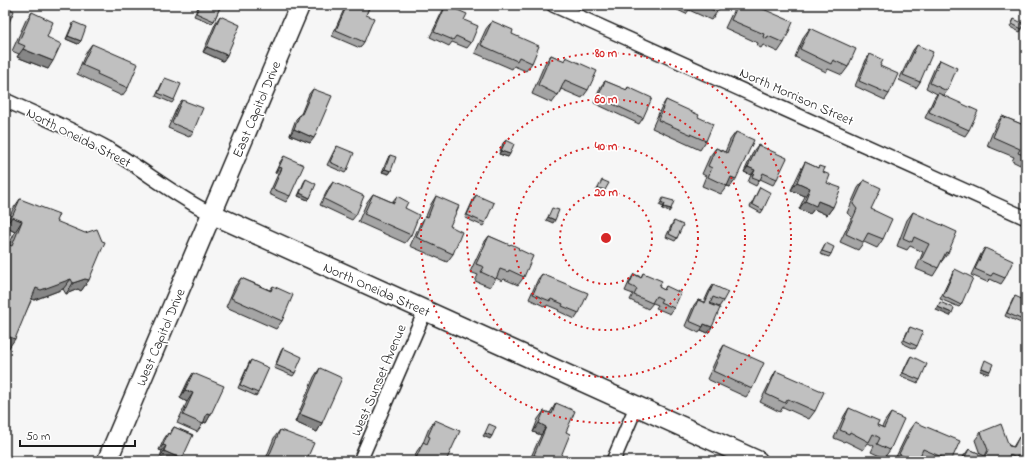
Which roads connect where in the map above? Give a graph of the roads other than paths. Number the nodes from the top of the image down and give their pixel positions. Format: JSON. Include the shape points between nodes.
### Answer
{"nodes":[{"id":1,"x":300,"y":5,"type":"edge"},
{"id":2,"x":553,"y":5,"type":"edge"},
{"id":3,"x":5,"y":100,"type":"edge"},
{"id":4,"x":212,"y":214,"type":"junction"},
{"id":5,"x":1026,"y":218,"type":"edge"},
{"id":6,"x":425,"y":311,"type":"junction"},
{"id":7,"x":636,"y":407,"type":"junction"},
{"id":8,"x":107,"y":461,"type":"edge"},
{"id":9,"x":360,"y":461,"type":"edge"},
{"id":10,"x":613,"y":461,"type":"edge"},
{"id":11,"x":758,"y":461,"type":"edge"}],
"edges":[{"from":1,"to":4,"type":"street","name":"East Capitol Drive"},
{"from":2,"to":5,"type":"street","name":"North Morrison Street"},
{"from":3,"to":4,"type":"street","name":"North Oneida Street","via":[[105,147]]},
{"from":4,"to":6,"type":"street","name":"North Oneida Street"},
{"from":4,"to":8,"type":"street","name":"West Capitol Drive"},
{"from":6,"to":7,"type":"street","name":"North Oneida Street"},
{"from":6,"to":9,"type":"street","name":"West Sunset Avenue"},
{"from":7,"to":10,"type":"street"},
{"from":7,"to":11,"type":"street","name":"North Oneida Street"}]}
